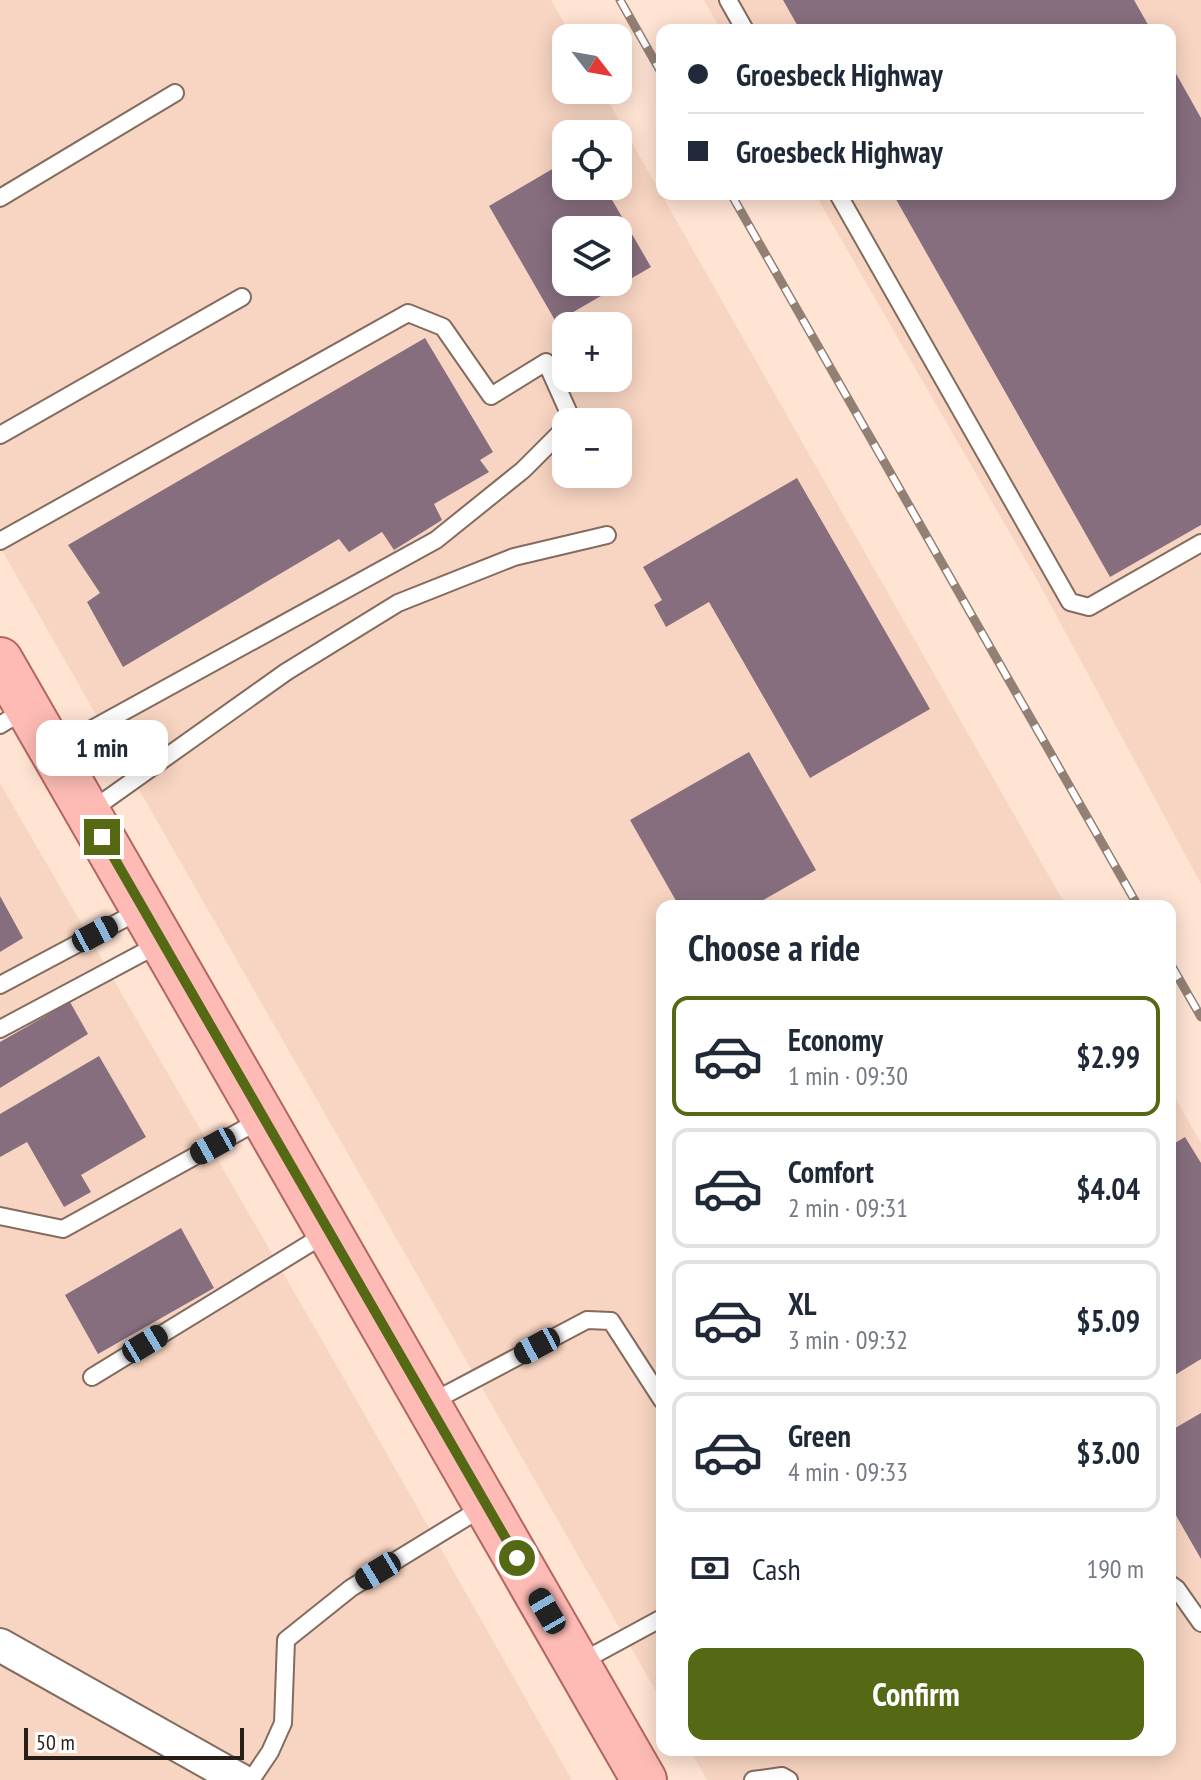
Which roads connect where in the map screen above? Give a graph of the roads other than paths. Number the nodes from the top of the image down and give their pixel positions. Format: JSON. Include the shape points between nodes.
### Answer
{"nodes":[{"id":1,"x":728,"y":0,"type":"edge"},
{"id":2,"x":742,"y":24,"type":"edge"},
{"id":3,"x":175,"y":93,"type":"dead end"},
{"id":4,"x":0,"y":198,"type":"edge"},
{"id":5,"x":841,"y":200,"type":"edge"},
{"id":6,"x":242,"y":297,"type":"dead end"},
{"id":7,"x":567,"y":408,"type":"edge"},
{"id":8,"x":0,"y":435,"type":"edge"},
{"id":9,"x":552,"y":441,"type":"edge"},
{"id":10,"x":607,"y":535,"type":"dead end"},
{"id":11,"x":0,"y":541,"type":"edge"},
{"id":12,"x":1201,"y":543,"type":"edge"},
{"id":13,"x":0,"y":660,"type":"edge"},
{"id":14,"x":14,"y":716,"type":"edge"},
{"id":15,"x":52,"y":751,"type":"junction"},
{"id":16,"x":88,"y":813,"type":"junction"},
{"id":17,"x":153,"y":926,"type":"junction"},
{"id":18,"x":0,"y":985,"type":"edge"},
{"id":19,"x":0,"y":1029,"type":"edge"},
{"id":20,"x":264,"y":1118,"type":"junction"},
{"id":21,"x":0,"y":1216,"type":"edge"},
{"id":22,"x":329,"y":1232,"type":"junction"},
{"id":23,"x":92,"y":1377,"type":"dead end"},
{"id":24,"x":656,"y":1391,"type":"edge"},
{"id":25,"x":428,"y":1404,"type":"junction"},
{"id":26,"x":486,"y":1506,"type":"junction"},
{"id":27,"x":1176,"y":1588,"type":"edge"},
{"id":28,"x":656,"y":1621,"type":"edge"},
{"id":29,"x":1201,"y":1623,"type":"edge"},
{"id":30,"x":0,"y":1645,"type":"edge"},
{"id":31,"x":577,"y":1664,"type":"junction"},
{"id":32,"x":240,"y":1780,"type":"edge"},
{"id":33,"x":251,"y":1780,"type":"edge"},
{"id":34,"x":644,"y":1780,"type":"edge"},
{"id":35,"x":753,"y":1780,"type":"edge"},
{"id":36,"x":789,"y":1780,"type":"edge"}],
"edges":[{"from":1,"to":2,"type":"lane"},
{"from":3,"to":4,"type":"lane"},
{"from":5,"to":12,"type":"lane","via":[[1070,602],[1089,607]]},
{"from":6,"to":8,"type":"lane"},
{"from":7,"to":11,"type":"lane","via":[[546,362],[491,396],[443,327],[408,313]]},
{"from":9,"to":15,"type":"lane","via":[[436,540]]},
{"from":10,"to":16,"type":"lane","via":[[514,557],[398,603],[286,672]]},
{"from":13,"to":14,"type":"main road"},
{"from":14,"to":15,"type":"main road"},
{"from":15,"to":16,"type":"main road"},
{"from":16,"to":17,"type":"main road"},
{"from":17,"to":18,"type":"lane"},
{"from":17,"to":19,"type":"lane"},
{"from":17,"to":20,"type":"main road"},
{"from":20,"to":21,"type":"lane","via":[[63,1229]]},
{"from":20,"to":22,"type":"main road"},
{"from":22,"to":23,"type":"lane"},
{"from":22,"to":25,"type":"main road"},
{"from":24,"to":25,"type":"lane","via":[[611,1321],[587,1320]]},
{"from":25,"to":26,"type":"main road"},
{"from":26,"to":31,"type":"main road"},
{"from":26,"to":33,"type":"lane","via":[[351,1588],[286,1640],[283,1723]]},
{"from":27,"to":29,"type":"lane"},
{"from":28,"to":31,"type":"lane"},
{"from":30,"to":32,"type":"street"},
{"from":31,"to":34,"type":"main road"},
{"from":35,"to":36,"type":"lane"}]}
